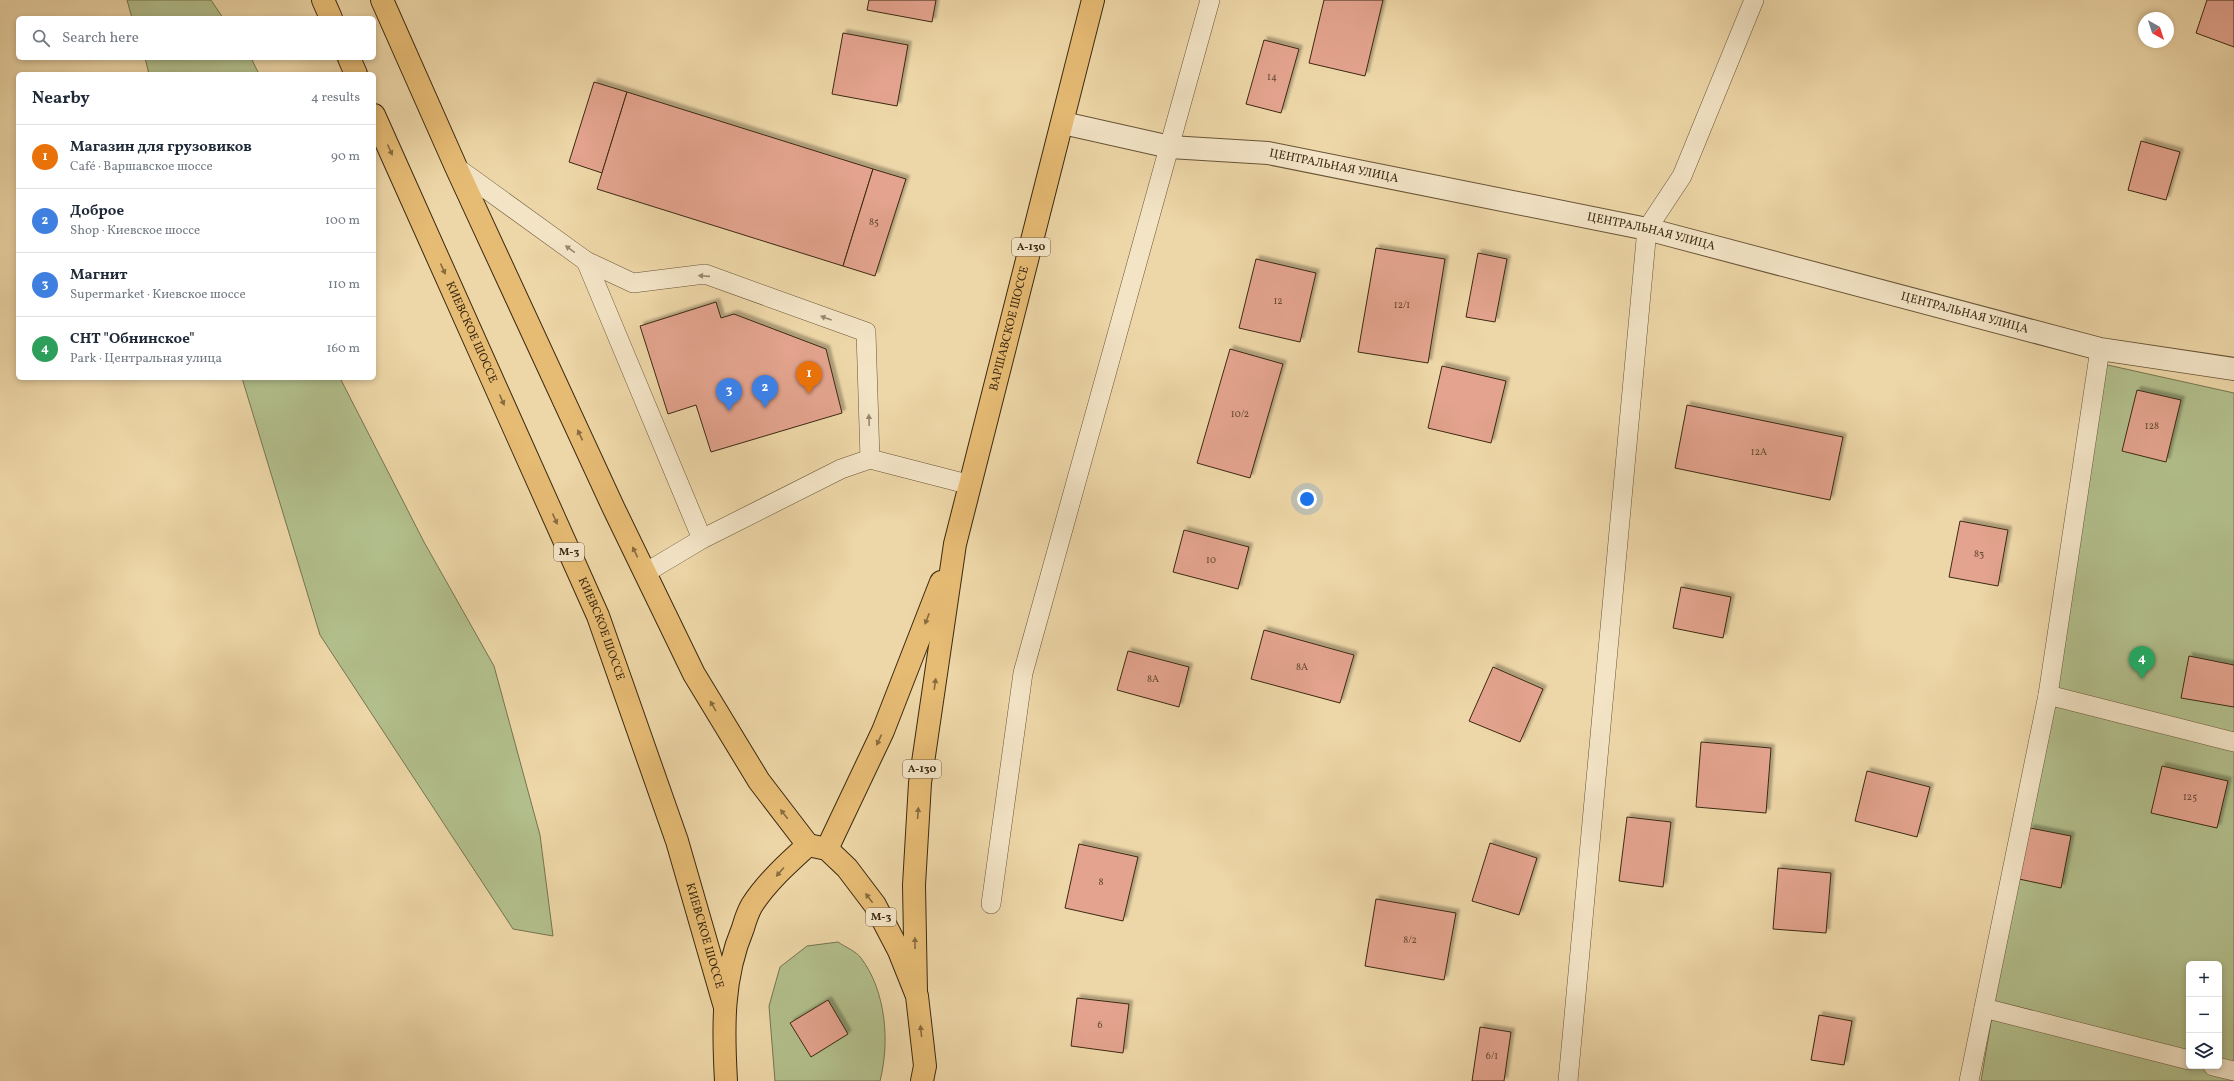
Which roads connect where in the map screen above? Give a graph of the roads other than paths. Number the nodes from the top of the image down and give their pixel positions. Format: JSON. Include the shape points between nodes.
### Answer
{"nodes":[{"id":1,"x":323,"y":0,"type":"edge"},
{"id":2,"x":382,"y":0,"type":"edge"},
{"id":3,"x":1093,"y":0,"type":"edge"},
{"id":4,"x":1210,"y":0,"type":"edge"},
{"id":5,"x":1754,"y":0,"type":"edge"},
{"id":6,"x":330,"y":16,"type":"edge"},
{"id":7,"x":350,"y":60,"type":"edge"},
{"id":8,"x":355,"y":72,"type":"edge"},
{"id":9,"x":376,"y":118,"type":"edge"},
{"id":10,"x":1063,"y":122,"type":"junction"},
{"id":11,"x":1170,"y":147,"type":"junction"},
{"id":12,"x":456,"y":167,"type":"junction"},
{"id":13,"x":1647,"y":229,"type":"junction"},
{"id":14,"x":586,"y":261,"type":"junction"},
{"id":15,"x":2100,"y":349,"type":"junction"},
{"id":16,"x":2234,"y":369,"type":"edge"},
{"id":17,"x":870,"y":459,"type":"junction"},
{"id":18,"x":969,"y":490,"type":"junction"},
{"id":19,"x":702,"y":539,"type":"junction"},
{"id":20,"x":955,"y":544,"type":"junction"},
{"id":21,"x":646,"y":573,"type":"junction"},
{"id":22,"x":2048,"y":695,"type":"junction"},
{"id":23,"x":2234,"y":742,"type":"edge"},
{"id":24,"x":817,"y":847,"type":"junction"},
{"id":25,"x":991,"y":904,"type":"dead end"},
{"id":26,"x":916,"y":996,"type":"junction"},
{"id":27,"x":724,"y":1004,"type":"junction"},
{"id":28,"x":1984,"y":1008,"type":"junction"},
{"id":29,"x":723,"y":1039,"type":"junction"},
{"id":30,"x":2186,"y":1059,"type":"edge"},
{"id":31,"x":2222,"y":1068,"type":"edge"},
{"id":32,"x":2234,"y":1071,"type":"edge"},
{"id":33,"x":925,"y":1076,"type":"edge"},
{"id":34,"x":726,"y":1081,"type":"edge"},
{"id":35,"x":739,"y":1081,"type":"edge"},
{"id":36,"x":1568,"y":1081,"type":"edge"},
{"id":37,"x":1969,"y":1081,"type":"edge"}],
"edges":[{"from":1,"to":6,"type":"main road"},
{"from":2,"to":12,"type":"main road","number":"М-3"},
{"from":3,"to":10,"type":"main road","name":"ВАРШАВСКОЕ ШОССЕ","number":"А-130"},
{"from":4,"to":11,"type":"lane"},
{"from":5,"to":13,"type":"lane","via":[[1682,176]]},
{"from":7,"to":8,"type":"main road"},
{"from":9,"to":27,"type":"main road","name":"КИЕВСКОЕ ШОССЕ","number":"М-3","one_way":true,"via":[[598,616],[677,841]]},
{"from":10,"to":11,"type":"street","name":"ЦЕНТРАЛЬНАЯ УЛИЦА"},
{"from":10,"to":18,"type":"main road","name":"ВАРШАВСКОЕ ШОССЕ","number":"А-130"},
{"from":11,"to":13,"type":"street","name":"ЦЕНТРАЛЬНАЯ УЛИЦА","via":[[1268,153]]},
{"from":11,"to":25,"type":"lane","via":[[1023,673]]},
{"from":14,"to":12,"type":"lane","one_way":true},
{"from":21,"to":12,"type":"main road","number":"М-3","one_way":true},
{"from":13,"to":15,"type":"street","name":"ЦЕНТРАЛЬНАЯ УЛИЦА"},
{"from":13,"to":36,"type":"lane"},
{"from":17,"to":14,"type":"lane","one_way":true,"via":[[866,332],[705,274],[633,283]]},
{"from":14,"to":19,"type":"lane"},
{"from":15,"to":16,"type":"street","name":"ЦЕНТРАЛЬНАЯ УЛИЦА"},
{"from":15,"to":22,"type":"lane"},
{"from":17,"to":18,"type":"lane"},
{"from":17,"to":19,"type":"lane","via":[[841,469]]},
{"from":18,"to":20,"type":"main road","number":"А-130"},
{"from":19,"to":21,"type":"lane"},
{"from":20,"to":24,"type":"main road","number":"А-130","one_way":true,"via":[[883,731]]},
{"from":26,"to":20,"type":"main road","number":"А-130","one_way":true,"via":[[914,885],[920,783]]},
{"from":24,"to":21,"type":"main road","number":"М-3","one_way":true,"via":[[758,780],[726,729],[694,674]]},
{"from":22,"to":23,"type":"lane"},
{"from":22,"to":28,"type":"lane"},
{"from":26,"to":24,"type":"main road","number":"М-3","one_way":true,"via":[[899,951],[875,905],[847,868]]},
{"from":24,"to":27,"type":"main road","number":"А-130","one_way":true,"via":[[783,868],[752,906],[734,950]]},
{"from":33,"to":26,"type":"main road","number":"М-3","one_way":true},
{"from":27,"to":29,"type":"main road","number":"М-3"},
{"from":28,"to":30,"type":"lane"},
{"from":28,"to":37,"type":"lane"},
{"from":29,"to":34,"type":"main road"},
{"from":29,"to":35,"type":"main road","number":"М-3"},
{"from":31,"to":32,"type":"lane"}]}
